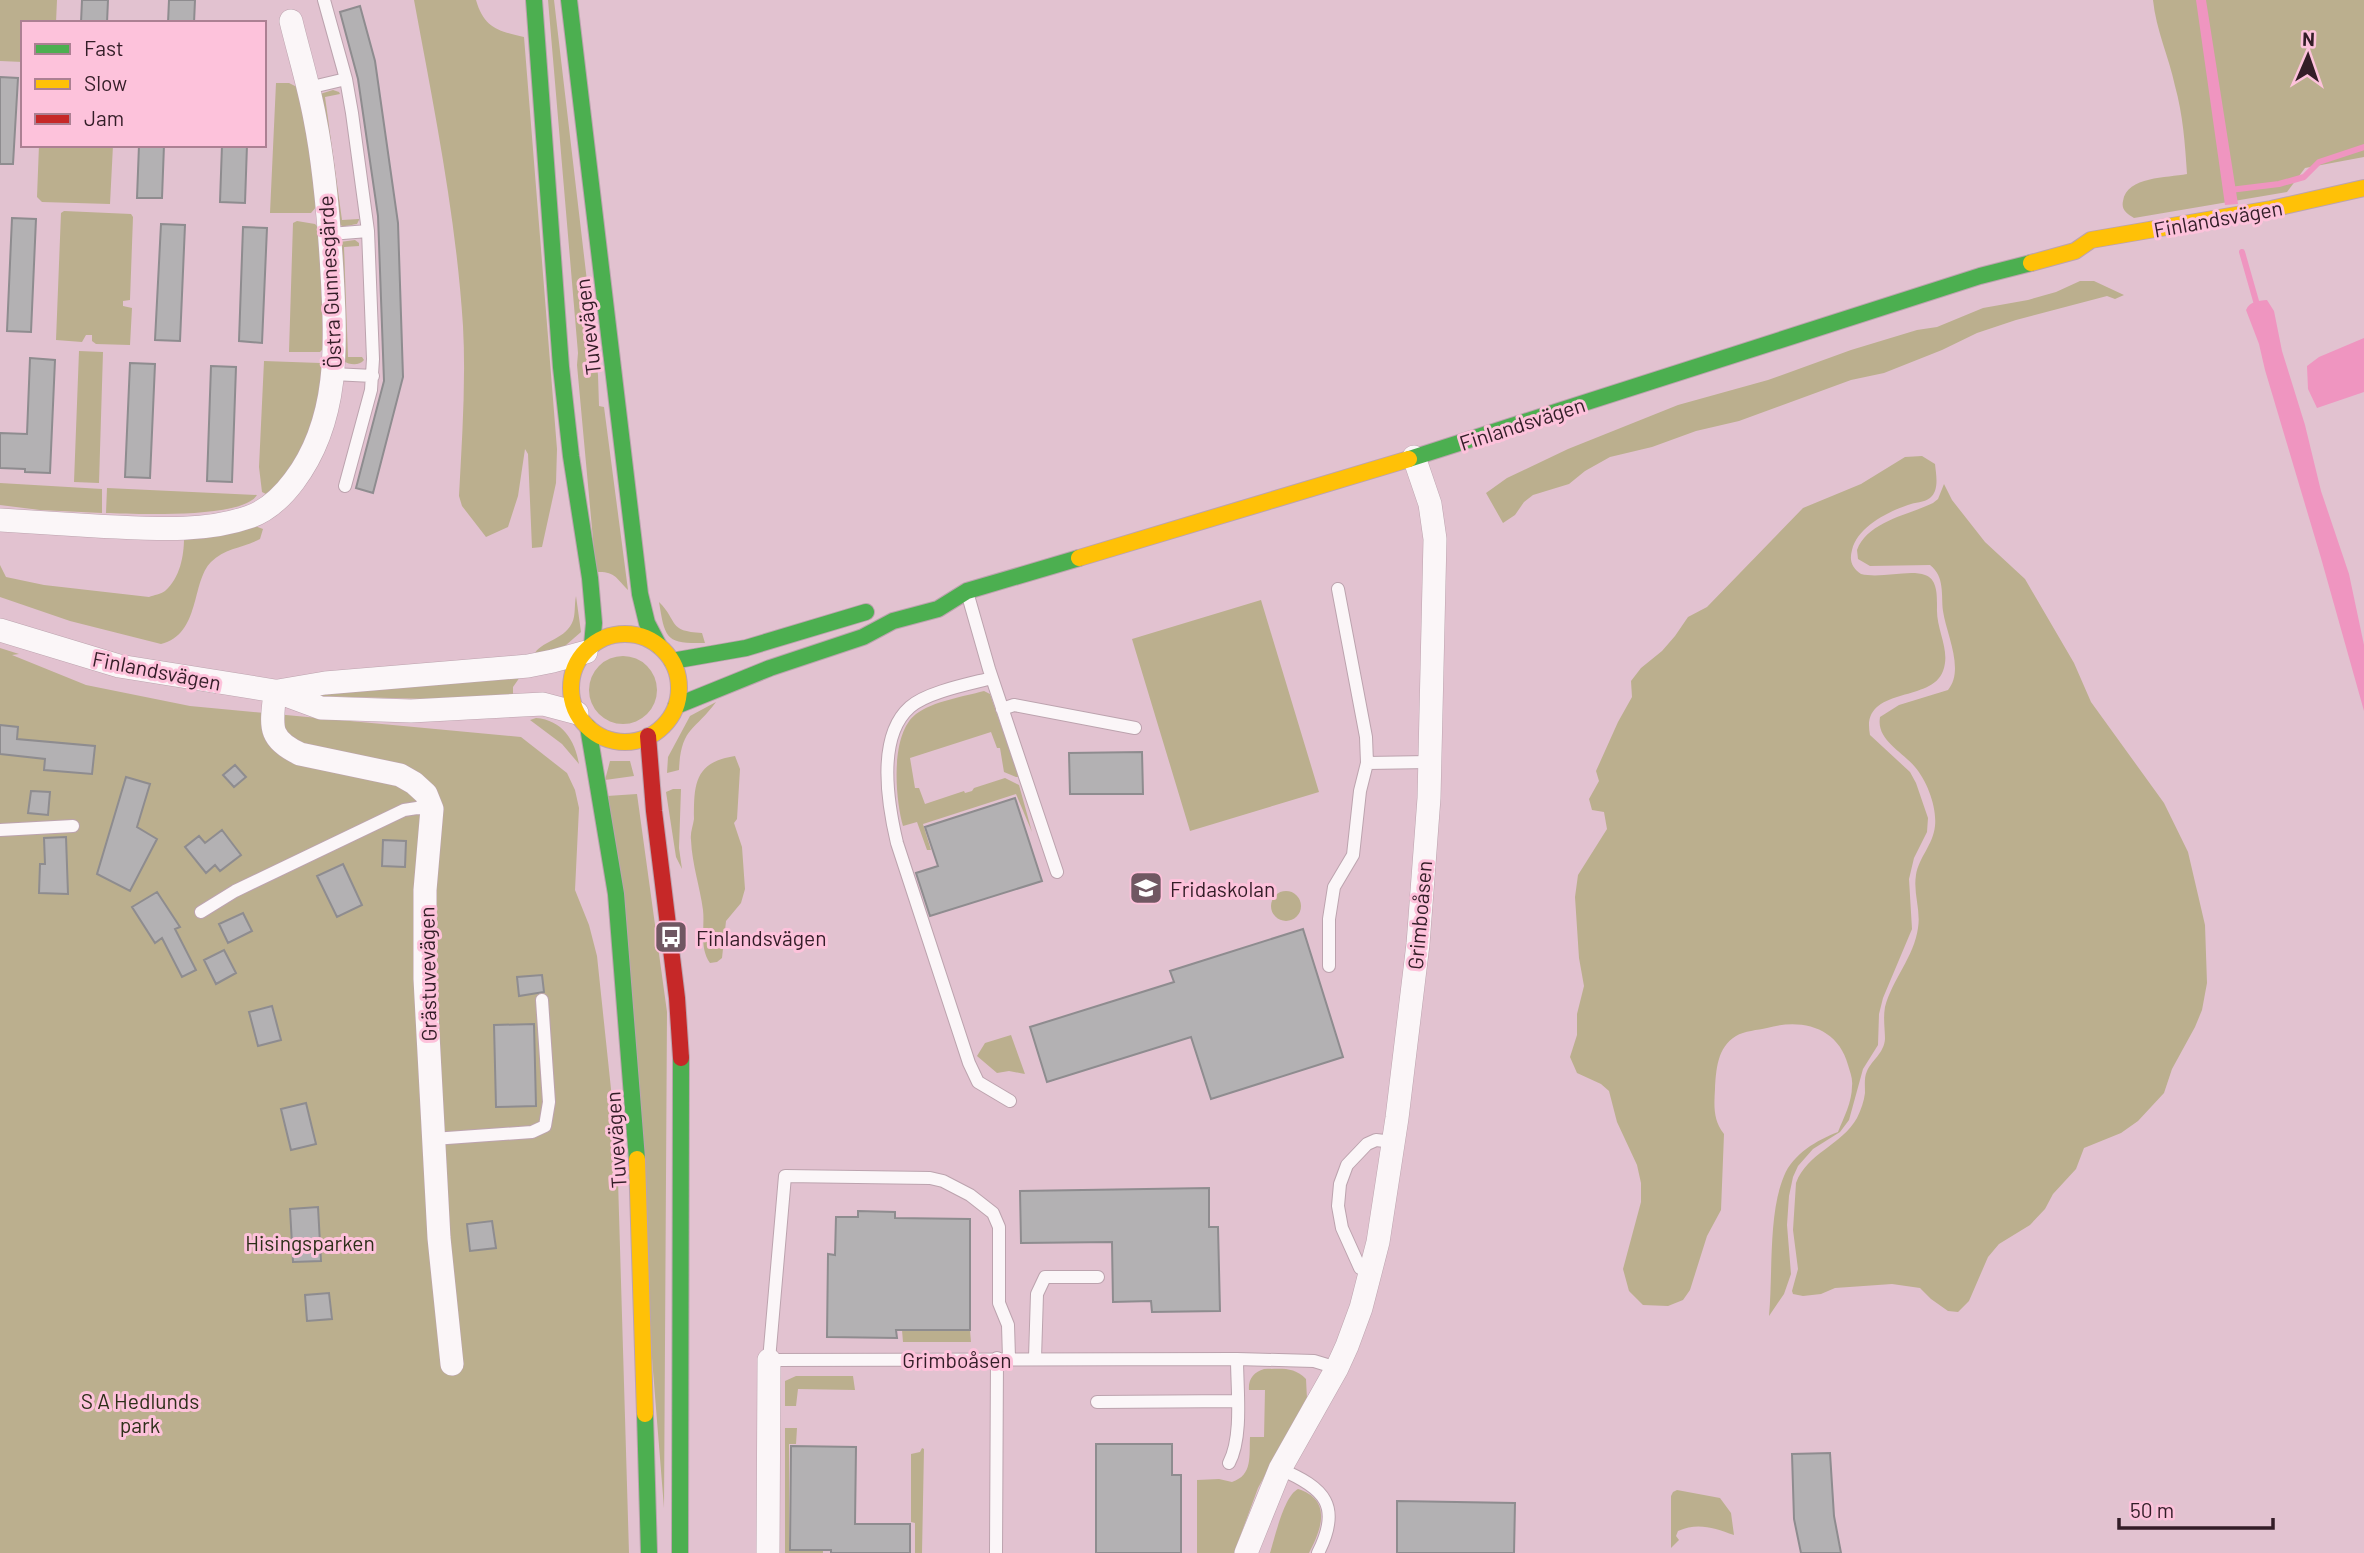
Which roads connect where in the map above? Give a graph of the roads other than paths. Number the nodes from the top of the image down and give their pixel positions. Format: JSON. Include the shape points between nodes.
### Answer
{"nodes":[{"id":1,"x":324,"y":0,"type":"edge"},
{"id":2,"x":534,"y":0,"type":"edge"},
{"id":3,"x":569,"y":0,"type":"edge"},
{"id":4,"x":291,"y":21,"type":"dead end"},
{"id":5,"x":345,"y":79,"type":"junction"},
{"id":6,"x":308,"y":88,"type":"junction"},
{"id":7,"x":2364,"y":188,"type":"edge"},
{"id":8,"x":2364,"y":203,"type":"edge"},
{"id":9,"x":368,"y":231,"type":"junction"},
{"id":10,"x":330,"y":234,"type":"junction"},
{"id":11,"x":2075,"y":251,"type":"junction"},
{"id":12,"x":333,"y":374,"type":"junction"},
{"id":13,"x":373,"y":376,"type":"junction"},
{"id":14,"x":1413,"y":457,"type":"junction"},
{"id":15,"x":345,"y":486,"type":"dead end"},
{"id":16,"x":0,"y":520,"type":"edge"},
{"id":17,"x":1338,"y":589,"type":"dead end"},
{"id":18,"x":967,"y":591,"type":"junction"},
{"id":19,"x":932,"y":592,"type":"dead end"},
{"id":20,"x":879,"y":608,"type":"dead end"},
{"id":21,"x":0,"y":630,"type":"edge"},
{"id":22,"x":659,"y":646,"type":"junction"},
{"id":23,"x":589,"y":648,"type":"junction"},
{"id":24,"x":671,"y":661,"type":"junction"},
{"id":25,"x":992,"y":678,"type":"junction"},
{"id":26,"x":275,"y":691,"type":"junction"},
{"id":27,"x":676,"y":706,"type":"junction"},
{"id":28,"x":1002,"y":709,"type":"junction"},
{"id":29,"x":582,"y":720,"type":"junction"},
{"id":30,"x":1135,"y":727,"type":"dead end"},
{"id":31,"x":648,"y":736,"type":"junction"},
{"id":32,"x":1429,"y":762,"type":"junction"},
{"id":33,"x":1367,"y":763,"type":"junction"},
{"id":34,"x":432,"y":809,"type":"junction"},
{"id":35,"x":73,"y":826,"type":"dead end"},
{"id":36,"x":0,"y":830,"type":"edge"},
{"id":37,"x":1057,"y":872,"type":"dead end"},
{"id":38,"x":201,"y":912,"type":"dead end"},
{"id":39,"x":1329,"y":966,"type":"dead end"},
{"id":40,"x":542,"y":1000,"type":"dead end"},
{"id":41,"x":1010,"y":1101,"type":"dead end"},
{"id":42,"x":433,"y":1139,"type":"junction"},
{"id":43,"x":1393,"y":1142,"type":"junction"},
{"id":44,"x":1371,"y":1272,"type":"junction"},
{"id":45,"x":1098,"y":1277,"type":"dead end"},
{"id":46,"x":1003,"y":1358,"type":"junction"},
{"id":47,"x":1035,"y":1358,"type":"junction"},
{"id":48,"x":1237,"y":1359,"type":"junction"},
{"id":49,"x":769,"y":1360,"type":"junction"},
{"id":50,"x":452,"y":1364,"type":"dead end"},
{"id":51,"x":1337,"y":1368,"type":"junction"},
{"id":52,"x":1238,"y":1401,"type":"junction"},
{"id":53,"x":1097,"y":1402,"type":"dead end"},
{"id":54,"x":1229,"y":1463,"type":"dead end"},
{"id":55,"x":1280,"y":1469,"type":"junction"},
{"id":56,"x":649,"y":1553,"type":"edge"},
{"id":57,"x":680,"y":1553,"type":"edge"},
{"id":58,"x":768,"y":1553,"type":"edge"},
{"id":59,"x":996,"y":1553,"type":"edge"},
{"id":60,"x":1246,"y":1553,"type":"edge"},
{"id":61,"x":1318,"y":1553,"type":"edge"}],
"edges":[{"from":1,"to":5,"type":"lane"},
{"from":2,"to":23,"type":"main road","name":"Tuvevägen","via":[[561,367],[594,623]]},
{"from":3,"to":22,"type":"main road","name":"Tuvevägen","via":[[640,594]]},
{"from":4,"to":6,"type":"street","name":"Östra Gunnesgärde"},
{"from":5,"to":6,"type":"lane"},
{"from":5,"to":9,"type":"lane"},
{"from":6,"to":10,"type":"street","name":"Östra Gunnesgärde"},
{"from":7,"to":11,"type":"main road","name":"Finlandsvägen","via":[[2091,240]]},
{"from":8,"to":11,"type":"main road","name":"Finlandsvägen","via":[[2176,241],[2094,254]]},
{"from":9,"to":10,"type":"lane"},
{"from":9,"to":13,"type":"lane"},
{"from":10,"to":12,"type":"street","name":"Östra Gunnesgärde"},
{"from":11,"to":14,"type":"main road","name":"Finlandsvägen","via":[[1980,276]]},
{"from":12,"to":13,"type":"lane"},
{"from":12,"to":16,"type":"street","name":"Östra Gunnesgärde","via":[[322,426],[303,468],[275,502],[248,518],[204,526],[144,528]]},
{"from":13,"to":15,"type":"lane"},
{"from":14,"to":18,"type":"main road","name":"Finlandsvägen"},
{"from":14,"to":32,"type":"street","name":"Grimboåsen","via":[[1432,512],[1435,538]]},
{"from":17,"to":33,"type":"lane"},
{"from":18,"to":19,"type":"main road","name":"Finlandsvägen"},
{"from":18,"to":25,"type":"lane"},
{"from":18,"to":27,"type":"main road","name":"Finlandsvägen","via":[[939,609],[893,621],[863,637]]},
{"from":20,"to":24,"type":"main road","via":[[715,656]]},
{"from":21,"to":26,"type":"street","name":"Finlandsvägen","via":[[119,666]]},
{"from":22,"to":23,"type":"main road","via":[[631,635],[610,636]]},
{"from":22,"to":24,"type":"main road","name":"Tuvevägen"},
{"from":23,"to":26,"type":"street","name":"Finlandsvägen","via":[[528,666],[325,682]]},
{"from":23,"to":29,"type":"main road","name":"Tuvevägen","via":[[572,681],[571,692]]},
{"from":24,"to":27,"type":"main road","name":"Tuvevägen","via":[[679,685]]},
{"from":25,"to":28,"type":"lane"},
{"from":25,"to":41,"type":"lane","via":[[910,707],[893,735],[887,783],[897,844],[970,1063],[978,1082]]},
{"from":26,"to":29,"type":"street","name":"Finlandsvägen","via":[[321,708],[411,711],[543,704]]},
{"from":26,"to":34,"type":"street","via":[[272,731],[285,747],[400,775],[426,794]]},
{"from":27,"to":31,"type":"main road","via":[[668,721]]},
{"from":28,"to":30,"type":"lane","via":[[1014,705]]},
{"from":28,"to":37,"type":"lane"},
{"from":29,"to":31,"type":"main road","via":[[601,736],[616,741]]},
{"from":29,"to":56,"type":"main road","name":"Tuvevägen","via":[[616,894],[633,1086]]},
{"from":31,"to":57,"type":"main road","via":[[681,1035]]},
{"from":32,"to":33,"type":"lane"},
{"from":32,"to":43,"type":"street","name":"Grimboåsen","via":[[1418,944]]},
{"from":33,"to":39,"type":"lane","via":[[1353,855],[1334,887]]},
{"from":34,"to":38,"type":"lane","via":[[404,810]]},
{"from":34,"to":42,"type":"street","name":"Grästuvevägen","via":[[425,890],[425,979]]},
{"from":35,"to":36,"type":"lane"},
{"from":40,"to":42,"type":"lane","via":[[549,1102],[545,1126],[532,1132]]},
{"from":42,"to":50,"type":"street","name":"Grästuvevägen"},
{"from":43,"to":44,"type":"street","name":"Grimboåsen"},
{"from":43,"to":44,"type":"lane","via":[[1367,1144],[1347,1165],[1340,1184],[1342,1228],[1360,1268]]},
{"from":44,"to":51,"type":"street","name":"Grimboåsen"},
{"from":45,"to":47,"type":"lane","via":[[1045,1277],[1037,1294]]},
{"from":46,"to":47,"type":"lane","name":"Grimboåsen"},
{"from":46,"to":49,"type":"lane","name":"Grimboåsen"},
{"from":46,"to":49,"type":"lane","via":[[1008,1325],[999,1303],[999,1227],[993,1213],[971,1195],[930,1178],[785,1176]]},
{"from":46,"to":59,"type":"lane"},
{"from":47,"to":48,"type":"lane","name":"Grimboåsen"},
{"from":48,"to":51,"type":"lane","name":"Grimboåsen","via":[[1314,1361]]},
{"from":48,"to":52,"type":"lane"},
{"from":49,"to":58,"type":"street"},
{"from":51,"to":55,"type":"street","name":"Grimboåsen"},
{"from":52,"to":53,"type":"lane"},
{"from":52,"to":54,"type":"lane"},
{"from":55,"to":60,"type":"street","name":"Grimboåsen"},
{"from":55,"to":61,"type":"lane","via":[[1308,1483],[1326,1501],[1329,1528]]}]}
